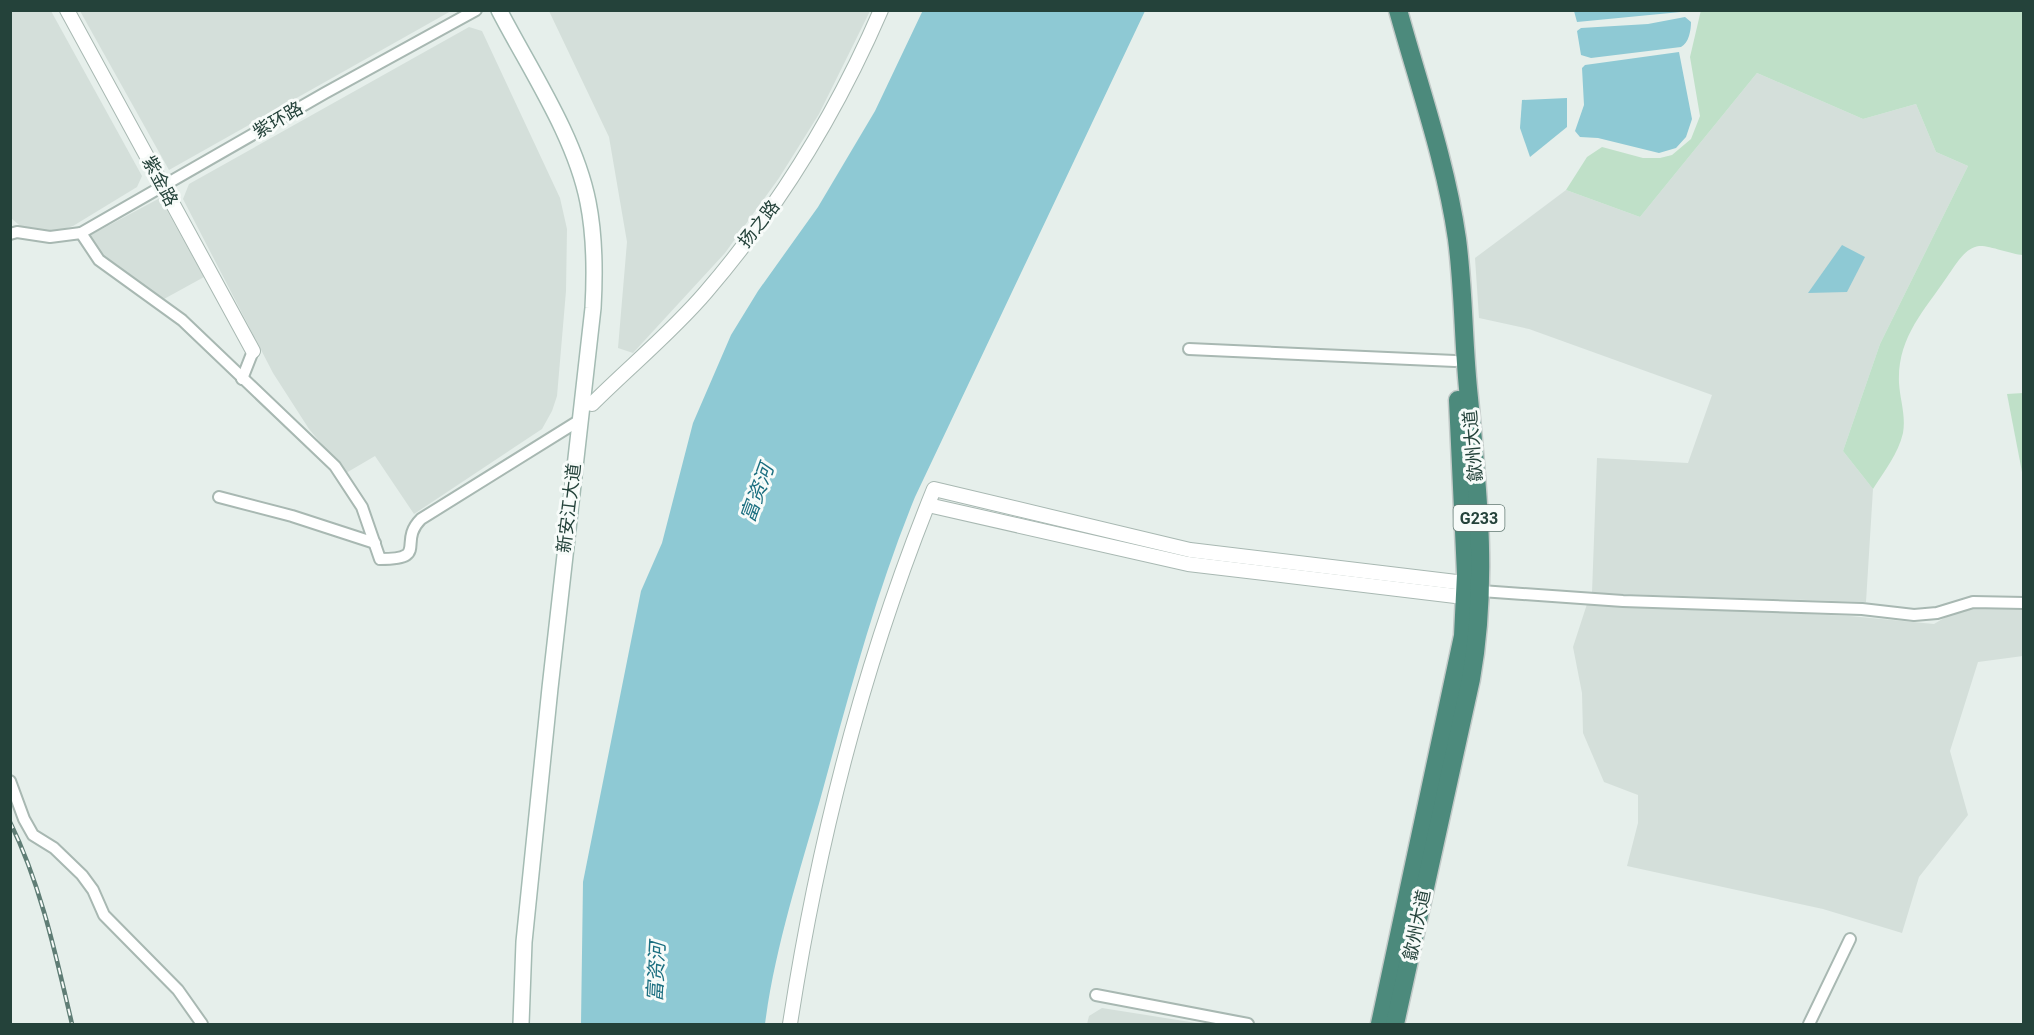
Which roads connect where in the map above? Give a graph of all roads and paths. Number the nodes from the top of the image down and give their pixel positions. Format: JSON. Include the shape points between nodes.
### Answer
{"nodes":[{"id":1,"x":67,"y":10,"type":"edge"},
{"id":2,"x":476,"y":10,"type":"edge"},
{"id":3,"x":499,"y":10,"type":"edge"},
{"id":4,"x":510,"y":10,"type":"edge"},
{"id":5,"x":881,"y":10,"type":"edge"},
{"id":6,"x":1388,"y":10,"type":"edge"},
{"id":7,"x":1398,"y":10,"type":"edge"},
{"id":8,"x":163,"y":186,"type":"junction"},
{"id":9,"x":81,"y":233,"type":"junction"},
{"id":10,"x":10,"y":234,"type":"edge"},
{"id":11,"x":1189,"y":349,"type":"dead end"},
{"id":12,"x":253,"y":351,"type":"joint"},
{"id":13,"x":1455,"y":361,"type":"junction"},
{"id":14,"x":242,"y":379,"type":"junction"},
{"id":15,"x":591,"y":404,"type":"junction"},
{"id":16,"x":580,"y":420,"type":"junction"},
{"id":17,"x":219,"y":496,"type":"dead end"},
{"id":18,"x":928,"y":505,"type":"junction"},
{"id":19,"x":375,"y":543,"type":"junction"},
{"id":20,"x":1475,"y":591,"type":"junction"},
{"id":21,"x":2024,"y":603,"type":"edge"},
{"id":22,"x":10,"y":781,"type":"edge"},
{"id":23,"x":1851,"y":939,"type":"dead end"},
{"id":24,"x":1095,"y":995,"type":"dead end"},
{"id":25,"x":202,"y":1024,"type":"edge"},
{"id":26,"x":521,"y":1024,"type":"edge"},
{"id":27,"x":530,"y":1024,"type":"edge"},
{"id":28,"x":790,"y":1024,"type":"edge"},
{"id":29,"x":1248,"y":1024,"type":"edge"},
{"id":30,"x":1380,"y":1024,"type":"edge"},
{"id":31,"x":1395,"y":1024,"type":"edge"},
{"id":32,"x":1809,"y":1024,"type":"edge"}],
"edges":[{"from":1,"to":8,"type":"street","name":"紫金路"},
{"from":2,"to":8,"type":"street","name":"紫环路"},
{"from":3,"to":16,"type":"main road","name":"新安江大道","via":[[565,136],[588,201],[594,290]]},
{"from":4,"to":15,"type":"main road","name":"新安江大道","via":[[574,132],[597,200],[604,290]]},
{"from":5,"to":15,"type":"street","name":"扬之路","via":[[826,126],[775,205],[705,294]]},
{"from":6,"to":13,"type":"highway","name":"歙州大道","number":"G233","via":[[1442,215]]},
{"from":7,"to":20,"type":"highway","name":"歙州大道","number":"G233","via":[[1445,179],[1456,238],[1474,445]]},
{"from":8,"to":9,"type":"street","name":"紫环路"},
{"from":8,"to":12,"type":"street","name":"紫金路"},
{"from":9,"to":10,"type":"street","via":[[50,237]]},
{"from":9,"to":14,"type":"street","via":[[99,260],[182,320]]},
{"from":11,"to":13,"type":"street"},
{"from":12,"to":14,"type":"street"},
{"from":13,"to":20,"type":"highway","name":"歙州大道","number":"G233"},
{"from":14,"to":19,"type":"street","via":[[343,476],[363,507]]},
{"from":15,"to":27,"type":"main road","name":"新安江大道","via":[[535,933]]},
{"from":16,"to":19,"type":"street","via":[[421,519],[412,530],[411,550],[404,558],[380,559]]},
{"from":16,"to":26,"type":"main road","name":"新安江大道","via":[[524,942]]},
{"from":17,"to":19,"type":"street"},
{"from":18,"to":20,"type":"street","via":[[1188,564]]},
{"from":18,"to":20,"type":"street","via":[[934,489],[1190,550]]},
{"from":18,"to":28,"type":"street","via":[[889,609],[847,751],[812,898]]},
{"from":20,"to":21,"type":"street","via":[[1862,609],[1914,615],[1973,602]]},
{"from":20,"to":30,"type":"highway","name":"歙州大道","number":"G233"},
{"from":20,"to":31,"type":"highway","name":"歙州大道","number":"G233","via":[[1471,679]]},
{"from":22,"to":25,"type":"street","via":[[33,835],[54,848],[82,875],[104,915],[178,990]]},
{"from":23,"to":32,"type":"street"},
{"from":24,"to":29,"type":"street"}]}
